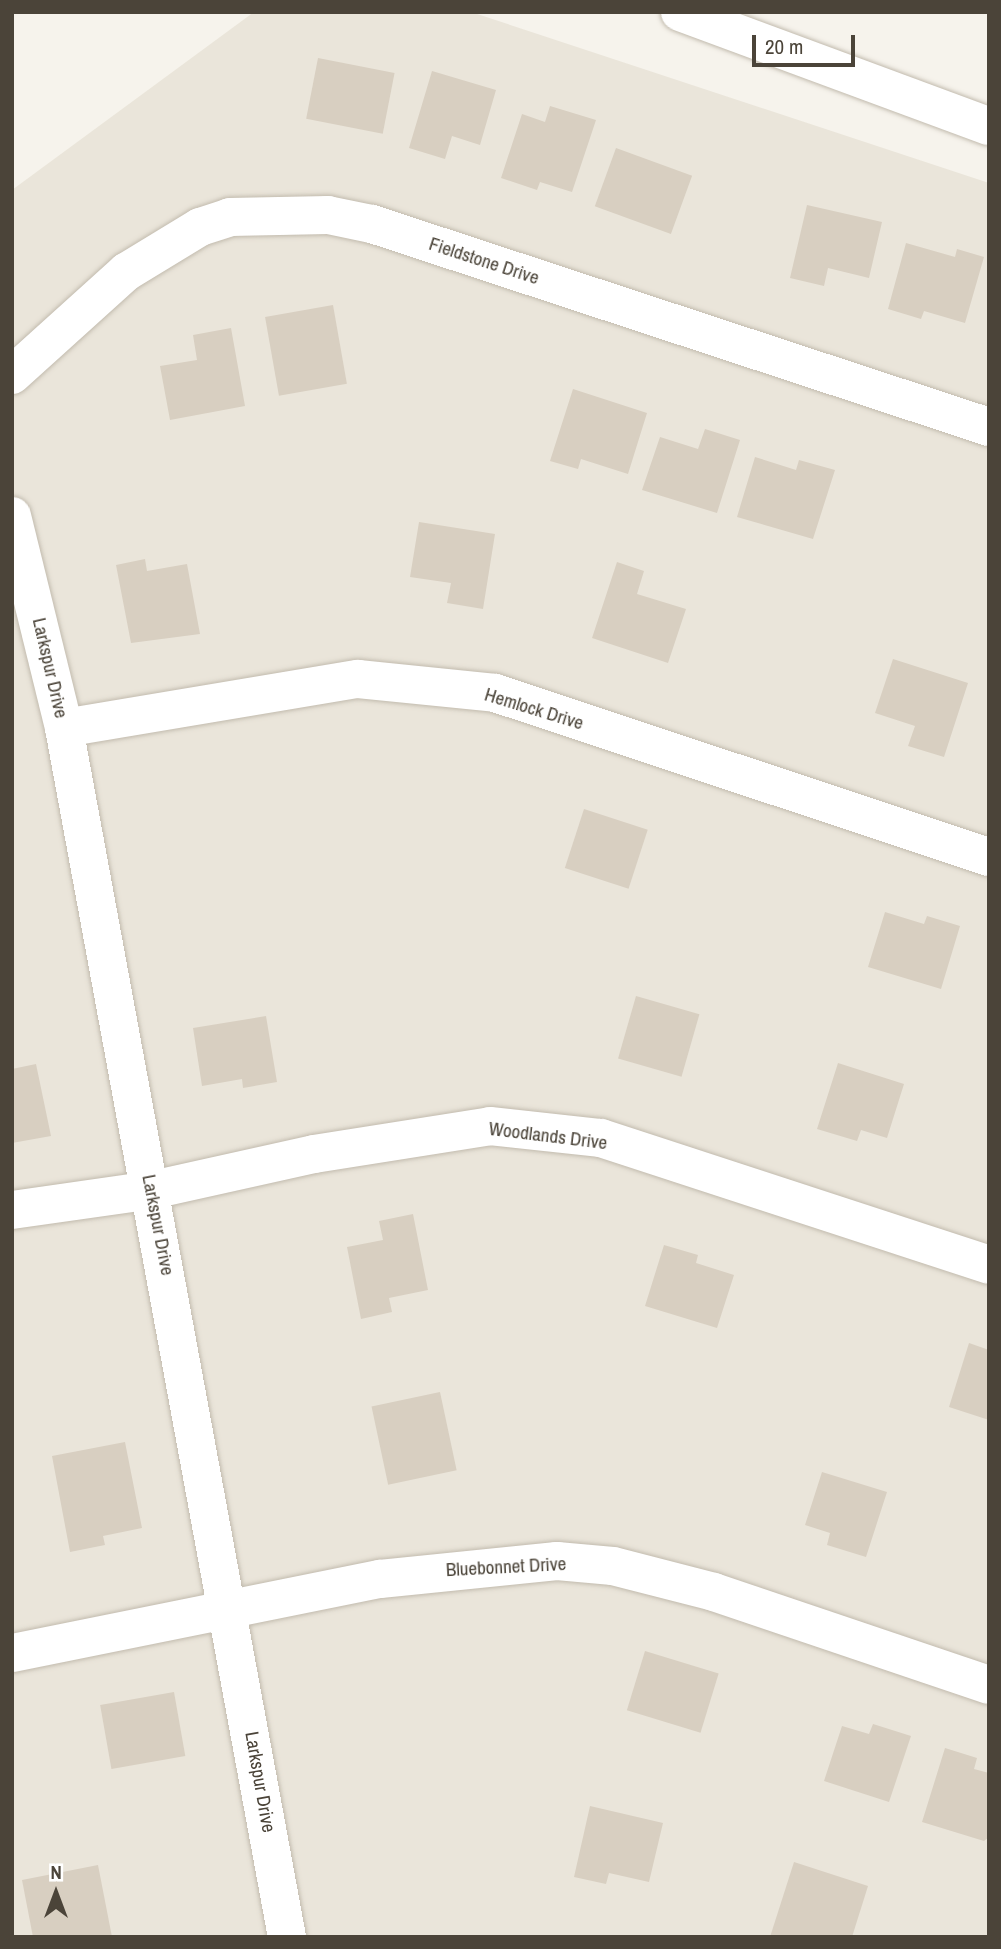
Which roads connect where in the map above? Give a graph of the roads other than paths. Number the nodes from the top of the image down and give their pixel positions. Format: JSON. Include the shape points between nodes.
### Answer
{"nodes":[{"id":1,"x":680,"y":12,"type":"edge"},
{"id":2,"x":744,"y":22,"type":"edge"},
{"id":3,"x":989,"y":126,"type":"edge"},
{"id":4,"x":12,"y":375,"type":"edge"},
{"id":5,"x":989,"y":427,"type":"edge"},
{"id":6,"x":12,"y":516,"type":"edge"},
{"id":7,"x":64,"y":728,"type":"junction"},
{"id":8,"x":989,"y":857,"type":"edge"},
{"id":9,"x":152,"y":1190,"type":"junction"},
{"id":10,"x":12,"y":1210,"type":"edge"},
{"id":11,"x":989,"y":1265,"type":"edge"},
{"id":12,"x":230,"y":1609,"type":"junction"},
{"id":13,"x":12,"y":1653,"type":"edge"},
{"id":14,"x":989,"y":1685,"type":"edge"},
{"id":15,"x":287,"y":1937,"type":"edge"}],
"edges":[{"from":1,"to":2,"type":"street"},
{"from":2,"to":3,"type":"street"},
{"from":4,"to":5,"type":"street","name":"Fieldstone Drive","via":[[126,272],[200,227],[230,217],[328,215],[372,224]]},
{"from":6,"to":7,"type":"street","name":"Larkspur Drive"},
{"from":7,"to":8,"type":"street","name":"Hemlock Drive","via":[[358,679],[495,693]]},
{"from":7,"to":9,"type":"street","name":"Larkspur Drive"},
{"from":9,"to":10,"type":"street","name":"Woodlands Drive"},
{"from":9,"to":11,"type":"street","name":"Woodlands Drive","via":[[314,1154],[490,1126],[601,1138]]},
{"from":9,"to":12,"type":"street","name":"Larkspur Drive"},
{"from":12,"to":13,"type":"street","name":"Bluebonnet Drive"},
{"from":12,"to":14,"type":"street","name":"Bluebonnet Drive","via":[[448,1569],[556,1561],[612,1566],[714,1592]]},
{"from":12,"to":15,"type":"street","name":"Larkspur Drive"}]}
